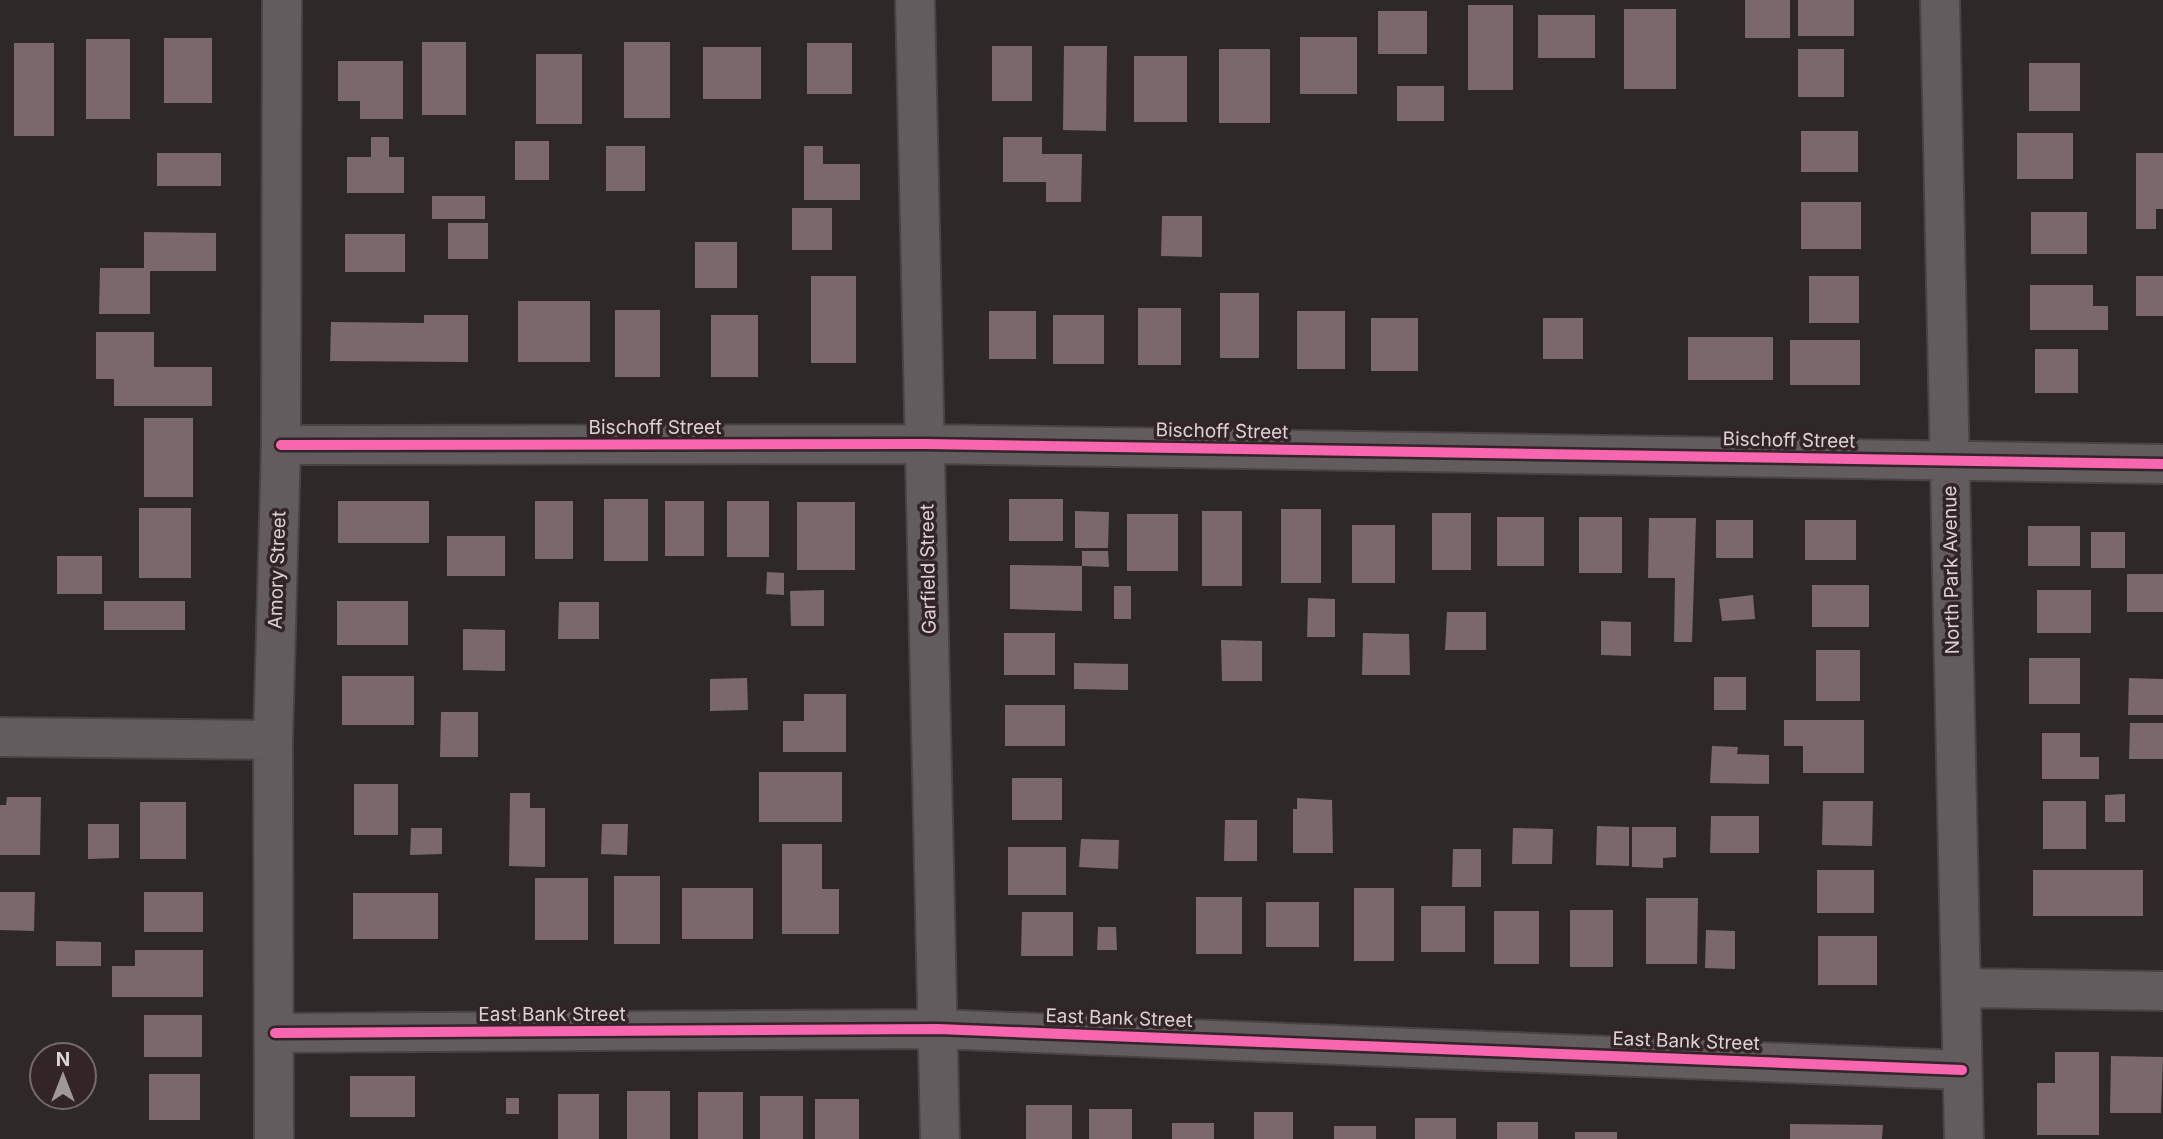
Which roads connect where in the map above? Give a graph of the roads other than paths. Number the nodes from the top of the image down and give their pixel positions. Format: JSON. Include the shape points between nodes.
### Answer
{"nodes":[{"id":1,"x":282,"y":0,"type":"edge"},
{"id":2,"x":915,"y":0,"type":"edge"},
{"id":3,"x":1940,"y":0,"type":"edge"},
{"id":4,"x":925,"y":444,"type":"junction"},
{"id":5,"x":281,"y":446,"type":"junction"},
{"id":6,"x":1949,"y":460,"type":"junction"},
{"id":7,"x":2163,"y":464,"type":"edge"},
{"id":8,"x":0,"y":737,"type":"edge"},
{"id":9,"x":272,"y":740,"type":"junction"},
{"id":10,"x":1961,"y":988,"type":"junction"},
{"id":11,"x":2163,"y":991,"type":"edge"},
{"id":12,"x":938,"y":1028,"type":"junction"},
{"id":13,"x":275,"y":1033,"type":"junction"},
{"id":14,"x":1962,"y":1070,"type":"junction"},
{"id":15,"x":274,"y":1139,"type":"edge"},
{"id":16,"x":940,"y":1139,"type":"edge"},
{"id":17,"x":1964,"y":1139,"type":"edge"}],
"edges":[{"from":1,"to":5,"type":"street","name":"Amory Street"},
{"from":2,"to":4,"type":"street","name":"Garfield Street"},
{"from":3,"to":6,"type":"street","name":"North Park Avenue"},
{"from":4,"to":5,"type":"street","name":"Bischoff Street"},
{"from":4,"to":6,"type":"street","name":"Bischoff Street"},
{"from":4,"to":12,"type":"street","name":"Garfield Street"},
{"from":5,"to":9,"type":"street","name":"Amory Street"},
{"from":6,"to":7,"type":"street","name":"Bischoff Street"},
{"from":6,"to":10,"type":"street","name":"North Park Avenue"},
{"from":8,"to":9,"type":"street"},
{"from":9,"to":13,"type":"street","name":"Amory Street"},
{"from":10,"to":11,"type":"street"},
{"from":10,"to":14,"type":"street","name":"North Park Avenue"},
{"from":12,"to":13,"type":"street","name":"East Bank Street"},
{"from":12,"to":14,"type":"street","name":"East Bank Street"},
{"from":12,"to":16,"type":"street","name":"Garfield Street"},
{"from":13,"to":15,"type":"street","name":"Amory Street"},
{"from":14,"to":17,"type":"street","name":"North Park Avenue"}]}
